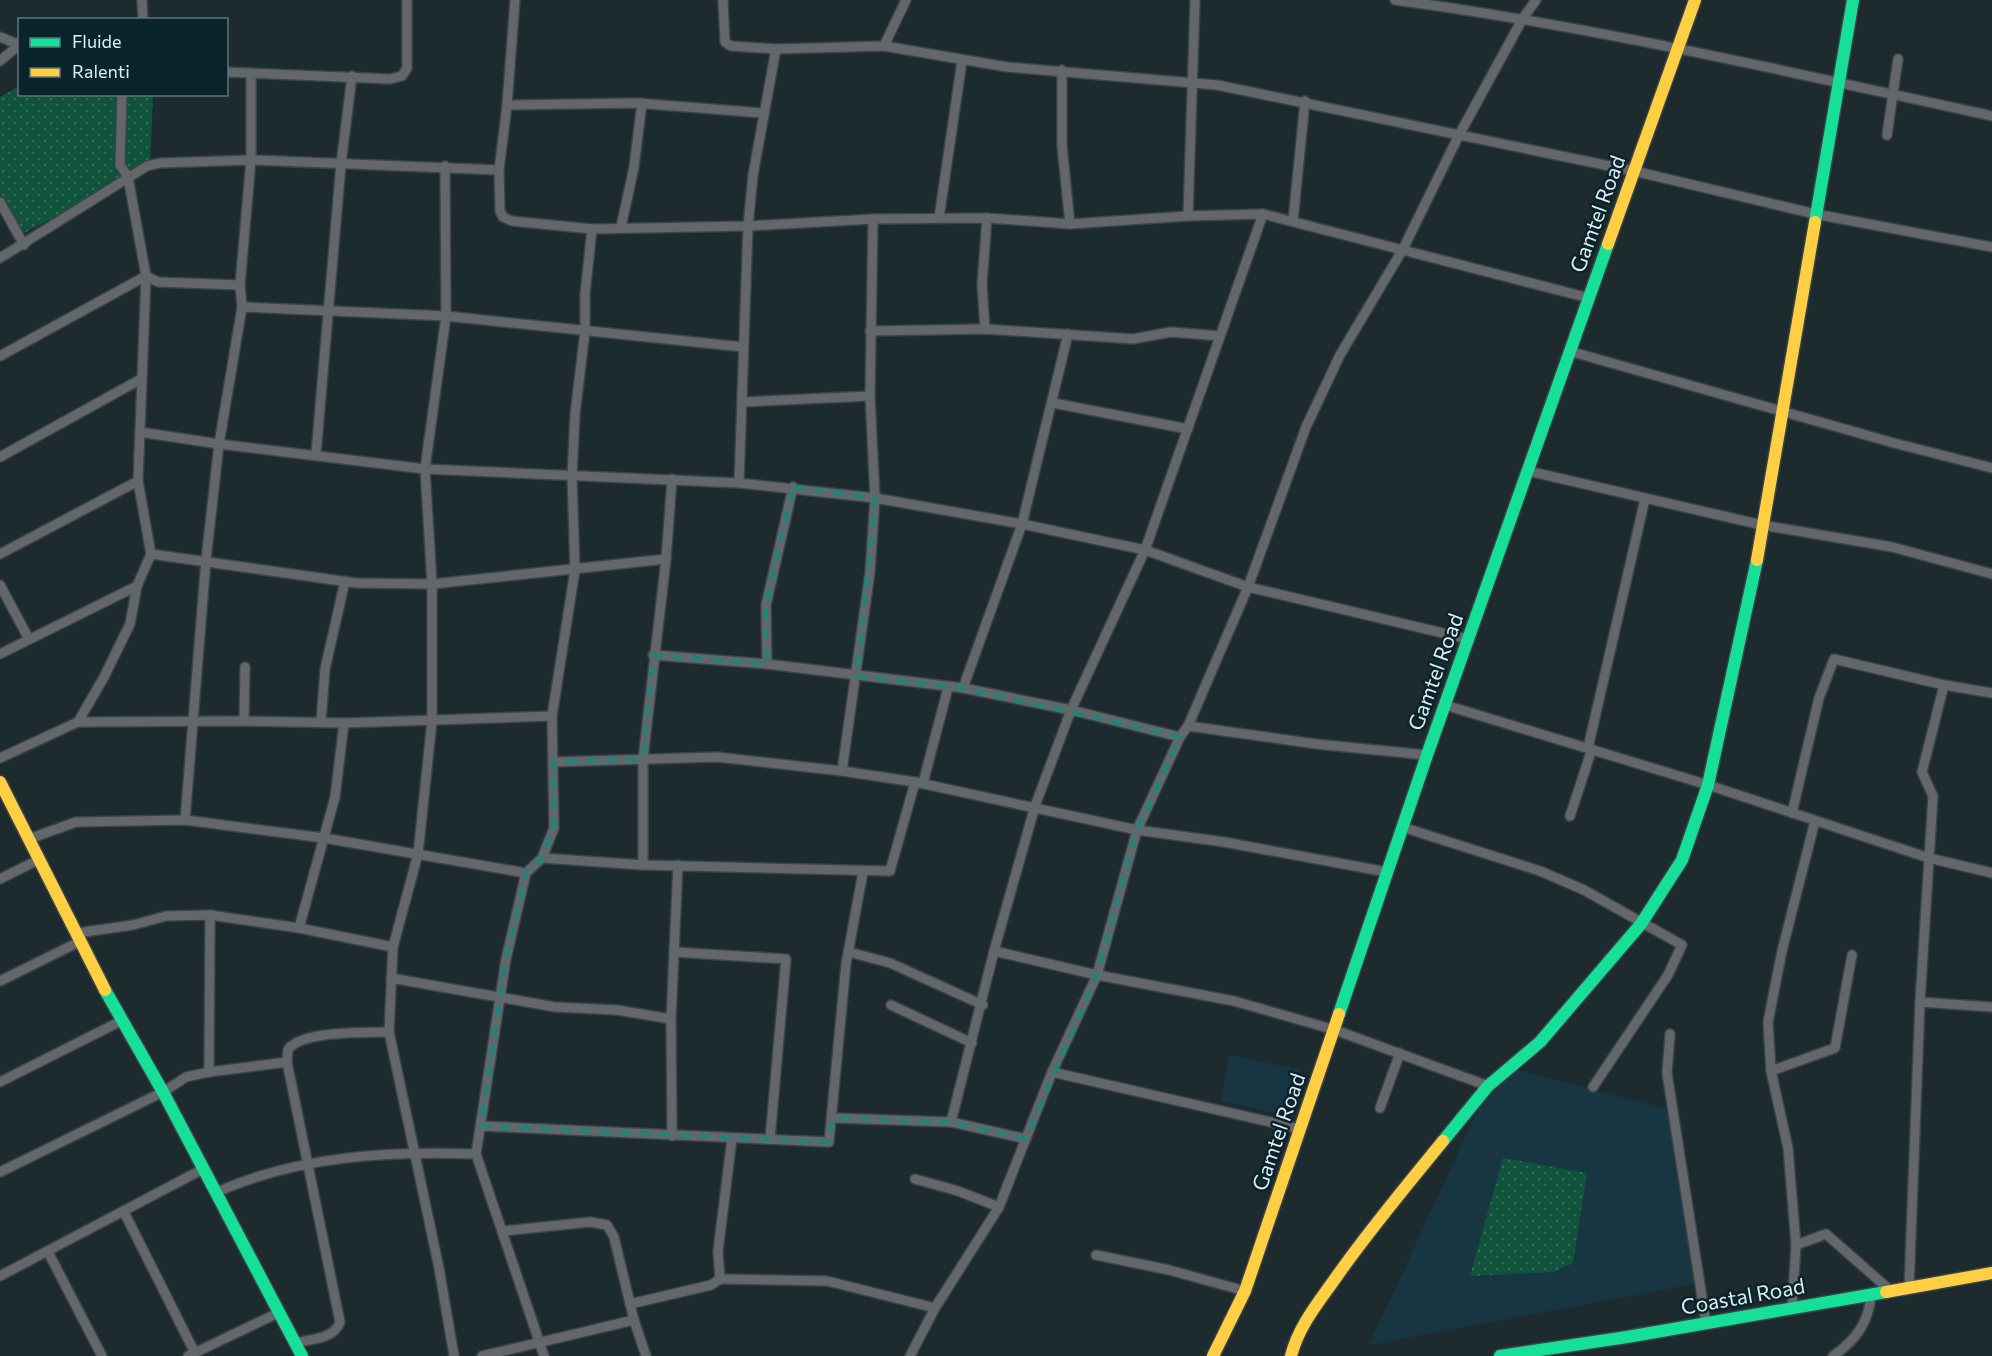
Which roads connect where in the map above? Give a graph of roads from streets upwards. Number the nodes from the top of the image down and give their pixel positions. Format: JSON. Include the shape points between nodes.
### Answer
{"nodes":[{"id":1,"x":142,"y":0,"type":"edge"},
{"id":2,"x":407,"y":0,"type":"edge"},
{"id":3,"x":515,"y":0,"type":"edge"},
{"id":4,"x":723,"y":0,"type":"edge"},
{"id":5,"x":906,"y":0,"type":"edge"},
{"id":6,"x":1195,"y":0,"type":"edge"},
{"id":7,"x":1395,"y":0,"type":"edge"},
{"id":8,"x":1536,"y":0,"type":"edge"},
{"id":9,"x":1695,"y":0,"type":"edge"},
{"id":10,"x":1853,"y":0,"type":"edge"},
{"id":11,"x":143,"y":18,"type":"edge"},
{"id":12,"x":1523,"y":18,"type":"junction"},
{"id":13,"x":0,"y":37,"type":"edge"},
{"id":14,"x":18,"y":45,"type":"edge"},
{"id":15,"x":18,"y":46,"type":"edge"},
{"id":16,"x":884,"y":46,"type":"junction"},
{"id":17,"x":1679,"y":47,"type":"junction"},
{"id":18,"x":776,"y":49,"type":"junction"},
{"id":19,"x":1898,"y":59,"type":"dead end"},
{"id":20,"x":0,"y":61,"type":"edge"},
{"id":21,"x":962,"y":61,"type":"junction"},
{"id":22,"x":1062,"y":70,"type":"junction"},
{"id":23,"x":228,"y":72,"type":"edge"},
{"id":24,"x":251,"y":74,"type":"junction"},
{"id":25,"x":352,"y":76,"type":"junction"},
{"id":26,"x":1191,"y":83,"type":"junction"},
{"id":27,"x":1840,"y":83,"type":"junction"},
{"id":28,"x":1890,"y":94,"type":"junction"},
{"id":29,"x":122,"y":96,"type":"edge"},
{"id":30,"x":1305,"y":101,"type":"junction"},
{"id":31,"x":642,"y":103,"type":"junction"},
{"id":32,"x":507,"y":105,"type":"junction"},
{"id":33,"x":764,"y":112,"type":"junction"},
{"id":34,"x":1992,"y":116,"type":"edge"},
{"id":35,"x":1460,"y":135,"type":"junction"},
{"id":36,"x":1887,"y":135,"type":"dead end"},
{"id":37,"x":251,"y":160,"type":"junction"},
{"id":38,"x":341,"y":164,"type":"junction"},
{"id":39,"x":445,"y":166,"type":"junction"},
{"id":40,"x":499,"y":170,"type":"junction"},
{"id":41,"x":1634,"y":171,"type":"junction"},
{"id":42,"x":128,"y":177,"type":"junction"},
{"id":43,"x":0,"y":202,"type":"edge"},
{"id":44,"x":1815,"y":213,"type":"junction"},
{"id":45,"x":1263,"y":214,"type":"junction"},
{"id":46,"x":1188,"y":216,"type":"junction"},
{"id":47,"x":939,"y":218,"type":"junction"},
{"id":48,"x":987,"y":218,"type":"junction"},
{"id":49,"x":873,"y":219,"type":"junction"},
{"id":50,"x":1293,"y":221,"type":"junction"},
{"id":51,"x":1070,"y":224,"type":"junction"},
{"id":52,"x":748,"y":225,"type":"junction"},
{"id":53,"x":621,"y":227,"type":"junction"},
{"id":54,"x":592,"y":229,"type":"junction"},
{"id":55,"x":24,"y":245,"type":"junction"},
{"id":56,"x":1992,"y":247,"type":"edge"},
{"id":57,"x":1403,"y":249,"type":"junction"},
{"id":58,"x":0,"y":258,"type":"edge"},
{"id":59,"x":146,"y":276,"type":"junction"},
{"id":60,"x":240,"y":285,"type":"junction"},
{"id":61,"x":1589,"y":298,"type":"junction"},
{"id":62,"x":242,"y":307,"type":"junction"},
{"id":63,"x":330,"y":310,"type":"junction"},
{"id":64,"x":446,"y":316,"type":"junction"},
{"id":65,"x":985,"y":329,"type":"junction"},
{"id":66,"x":585,"y":331,"type":"junction"},
{"id":67,"x":870,"y":331,"type":"junction"},
{"id":68,"x":1068,"y":334,"type":"junction"},
{"id":69,"x":1220,"y":336,"type":"junction"},
{"id":70,"x":743,"y":347,"type":"junction"},
{"id":71,"x":1569,"y":351,"type":"junction"},
{"id":72,"x":0,"y":356,"type":"edge"},
{"id":73,"x":141,"y":379,"type":"junction"},
{"id":74,"x":870,"y":396,"type":"junction"},
{"id":75,"x":742,"y":402,"type":"junction"},
{"id":76,"x":1053,"y":403,"type":"junction"},
{"id":77,"x":1781,"y":411,"type":"junction"},
{"id":78,"x":1188,"y":429,"type":"junction"},
{"id":79,"x":140,"y":432,"type":"junction"},
{"id":80,"x":219,"y":444,"type":"junction"},
{"id":81,"x":316,"y":454,"type":"junction"},
{"id":82,"x":0,"y":457,"type":"edge"},
{"id":83,"x":1992,"y":468,"type":"edge"},
{"id":84,"x":425,"y":469,"type":"junction"},
{"id":85,"x":1528,"y":471,"type":"junction"},
{"id":86,"x":572,"y":476,"type":"junction"},
{"id":87,"x":672,"y":479,"type":"junction"},
{"id":88,"x":138,"y":481,"type":"junction"},
{"id":89,"x":739,"y":483,"type":"junction"},
{"id":90,"x":793,"y":487,"type":"junction"},
{"id":91,"x":875,"y":498,"type":"junction"},
{"id":92,"x":1645,"y":499,"type":"junction"},
{"id":93,"x":1022,"y":524,"type":"junction"},
{"id":94,"x":1762,"y":525,"type":"junction"},
{"id":95,"x":1145,"y":550,"type":"junction"},
{"id":96,"x":0,"y":554,"type":"edge"},
{"id":97,"x":151,"y":554,"type":"junction"},
{"id":98,"x":666,"y":559,"type":"junction"},
{"id":99,"x":206,"y":560,"type":"junction"},
{"id":100,"x":575,"y":570,"type":"junction"},
{"id":101,"x":1992,"y":574,"type":"edge"},
{"id":102,"x":345,"y":581,"type":"junction"},
{"id":103,"x":432,"y":584,"type":"junction"},
{"id":104,"x":0,"y":585,"type":"edge"},
{"id":105,"x":137,"y":586,"type":"junction"},
{"id":106,"x":1248,"y":587,"type":"junction"},
{"id":107,"x":29,"y":639,"type":"junction"},
{"id":108,"x":1468,"y":639,"type":"junction"},
{"id":109,"x":0,"y":654,"type":"edge"},
{"id":110,"x":653,"y":655,"type":"junction"},
{"id":111,"x":767,"y":664,"type":"junction"},
{"id":112,"x":245,"y":667,"type":"dead end"},
{"id":113,"x":857,"y":676,"type":"junction"},
{"id":114,"x":1944,"y":685,"type":"junction"},
{"id":115,"x":948,"y":688,"type":"junction"},
{"id":116,"x":963,"y":688,"type":"junction"},
{"id":117,"x":1992,"y":693,"type":"edge"},
{"id":118,"x":1445,"y":705,"type":"junction"},
{"id":119,"x":1071,"y":710,"type":"junction"},
{"id":120,"x":552,"y":716,"type":"junction"},
{"id":121,"x":244,"y":721,"type":"junction"},
{"id":122,"x":321,"y":721,"type":"junction"},
{"id":123,"x":432,"y":721,"type":"junction"},
{"id":124,"x":78,"y":722,"type":"junction"},
{"id":125,"x":193,"y":723,"type":"junction"},
{"id":126,"x":344,"y":723,"type":"junction"},
{"id":127,"x":1188,"y":726,"type":"junction"},
{"id":128,"x":1180,"y":737,"type":"junction"},
{"id":129,"x":1590,"y":749,"type":"junction"},
{"id":130,"x":1427,"y":754,"type":"junction"},
{"id":131,"x":0,"y":758,"type":"edge"},
{"id":132,"x":643,"y":759,"type":"junction"},
{"id":133,"x":553,"y":762,"type":"junction"},
{"id":134,"x":842,"y":771,"type":"junction"},
{"id":135,"x":0,"y":782,"type":"edge"},
{"id":136,"x":919,"y":782,"type":"junction"},
{"id":137,"x":1708,"y":785,"type":"junction"},
{"id":138,"x":1035,"y":806,"type":"junction"},
{"id":139,"x":1792,"y":813,"type":"junction"},
{"id":140,"x":1570,"y":816,"type":"dead end"},
{"id":141,"x":185,"y":820,"type":"junction"},
{"id":142,"x":1815,"y":821,"type":"junction"},
{"id":143,"x":1402,"y":827,"type":"junction"},
{"id":144,"x":1137,"y":830,"type":"junction"},
{"id":145,"x":324,"y":838,"type":"junction"},
{"id":146,"x":29,"y":839,"type":"junction"},
{"id":147,"x":418,"y":854,"type":"junction"},
{"id":148,"x":542,"y":858,"type":"junction"},
{"id":149,"x":1929,"y":858,"type":"junction"},
{"id":150,"x":40,"y":859,"type":"junction"},
{"id":151,"x":643,"y":865,"type":"junction"},
{"id":152,"x":678,"y":866,"type":"junction"},
{"id":153,"x":863,"y":872,"type":"junction"},
{"id":154,"x":1387,"y":872,"type":"junction"},
{"id":155,"x":526,"y":873,"type":"junction"},
{"id":156,"x":1992,"y":873,"type":"edge"},
{"id":157,"x":0,"y":879,"type":"edge"},
{"id":158,"x":210,"y":915,"type":"junction"},
{"id":159,"x":1641,"y":924,"type":"junction"},
{"id":160,"x":299,"y":928,"type":"junction"},
{"id":161,"x":79,"y":937,"type":"junction"},
{"id":162,"x":393,"y":947,"type":"junction"},
{"id":163,"x":994,"y":951,"type":"junction"},
{"id":164,"x":674,"y":952,"type":"junction"},
{"id":165,"x":849,"y":952,"type":"junction"},
{"id":166,"x":1852,"y":955,"type":"dead end"},
{"id":167,"x":1097,"y":975,"type":"junction"},
{"id":168,"x":391,"y":978,"type":"junction"},
{"id":169,"x":0,"y":981,"type":"edge"},
{"id":170,"x":502,"y":997,"type":"junction"},
{"id":171,"x":1920,"y":1002,"type":"junction"},
{"id":172,"x":891,"y":1005,"type":"dead end"},
{"id":173,"x":983,"y":1005,"type":"junction"},
{"id":174,"x":1992,"y":1007,"type":"edge"},
{"id":175,"x":671,"y":1019,"type":"junction"},
{"id":176,"x":121,"y":1021,"type":"junction"},
{"id":177,"x":1335,"y":1030,"type":"junction"},
{"id":178,"x":389,"y":1032,"type":"junction"},
{"id":179,"x":1670,"y":1034,"type":"dead end"},
{"id":180,"x":972,"y":1043,"type":"junction"},
{"id":181,"x":1400,"y":1053,"type":"junction"},
{"id":182,"x":287,"y":1062,"type":"junction"},
{"id":183,"x":1771,"y":1071,"type":"junction"},
{"id":184,"x":209,"y":1072,"type":"junction"},
{"id":185,"x":1052,"y":1072,"type":"junction"},
{"id":186,"x":0,"y":1082,"type":"edge"},
{"id":187,"x":1488,"y":1086,"type":"junction"},
{"id":188,"x":1593,"y":1086,"type":"dead end"},
{"id":189,"x":163,"y":1092,"type":"junction"},
{"id":190,"x":1380,"y":1108,"type":"dead end"},
{"id":191,"x":833,"y":1118,"type":"junction"},
{"id":192,"x":951,"y":1122,"type":"junction"},
{"id":193,"x":481,"y":1126,"type":"junction"},
{"id":194,"x":1300,"y":1129,"type":"junction"},
{"id":195,"x":672,"y":1136,"type":"junction"},
{"id":196,"x":732,"y":1138,"type":"junction"},
{"id":197,"x":770,"y":1139,"type":"junction"},
{"id":198,"x":1026,"y":1139,"type":"junction"},
{"id":199,"x":413,"y":1152,"type":"junction"},
{"id":200,"x":476,"y":1154,"type":"junction"},
{"id":201,"x":308,"y":1162,"type":"junction"},
{"id":202,"x":203,"y":1169,"type":"junction"},
{"id":203,"x":0,"y":1172,"type":"edge"},
{"id":204,"x":915,"y":1179,"type":"dead end"},
{"id":205,"x":216,"y":1192,"type":"junction"},
{"id":206,"x":999,"y":1207,"type":"junction"},
{"id":207,"x":124,"y":1212,"type":"junction"},
{"id":208,"x":503,"y":1231,"type":"junction"},
{"id":209,"x":1796,"y":1245,"type":"junction"},
{"id":210,"x":48,"y":1252,"type":"junction"},
{"id":211,"x":1096,"y":1256,"type":"dead end"},
{"id":212,"x":1992,"y":1273,"type":"edge"},
{"id":213,"x":0,"y":1276,"type":"edge"},
{"id":214,"x":720,"y":1279,"type":"junction"},
{"id":215,"x":1910,"y":1288,"type":"junction"},
{"id":216,"x":1891,"y":1291,"type":"junction"},
{"id":217,"x":1245,"y":1292,"type":"junction"},
{"id":218,"x":1871,"y":1295,"type":"junction"},
{"id":219,"x":630,"y":1304,"type":"junction"},
{"id":220,"x":935,"y":1308,"type":"junction"},
{"id":221,"x":1792,"y":1308,"type":"junction"},
{"id":222,"x":280,"y":1312,"type":"junction"},
{"id":223,"x":633,"y":1320,"type":"junction"},
{"id":224,"x":1706,"y":1323,"type":"junction"},
{"id":225,"x":539,"y":1342,"type":"junction"},
{"id":226,"x":295,"y":1343,"type":"junction"},
{"id":227,"x":191,"y":1354,"type":"edge"},
{"id":228,"x":102,"y":1356,"type":"edge"},
{"id":229,"x":302,"y":1356,"type":"edge"},
{"id":230,"x":454,"y":1356,"type":"edge"},
{"id":231,"x":482,"y":1356,"type":"edge"},
{"id":232,"x":544,"y":1356,"type":"edge"},
{"id":233,"x":646,"y":1356,"type":"edge"},
{"id":234,"x":910,"y":1356,"type":"edge"},
{"id":235,"x":1213,"y":1356,"type":"edge"},
{"id":236,"x":1291,"y":1356,"type":"edge"},
{"id":237,"x":1500,"y":1356,"type":"edge"},
{"id":238,"x":1833,"y":1356,"type":"edge"}],
"edges":[{"from":1,"to":11,"type":"street"},
{"from":2,"to":25,"type":"street","via":[[406,68],[402,76],[390,80]]},
{"from":3,"to":32,"type":"street"},
{"from":4,"to":18,"type":"street","via":[[725,42],[731,46]]},
{"from":5,"to":16,"type":"street"},
{"from":6,"to":26,"type":"street"},
{"from":7,"to":12,"type":"street"},
{"from":8,"to":12,"type":"street"},
{"from":9,"to":17,"type":"street","name":"Gamtel Road"},
{"from":10,"to":27,"type":"street"},
{"from":12,"to":17,"type":"street"},
{"from":12,"to":35,"type":"street"},
{"from":13,"to":14,"type":"street"},
{"from":15,"to":20,"type":"street"},
{"from":16,"to":18,"type":"street"},
{"from":16,"to":21,"type":"street"},
{"from":17,"to":27,"type":"street"},
{"from":17,"to":41,"type":"street","name":"Gamtel Road"},
{"from":18,"to":33,"type":"street"},
{"from":19,"to":28,"type":"street"},
{"from":21,"to":22,"type":"street"},
{"from":21,"to":47,"type":"street"},
{"from":22,"to":26,"type":"street"},
{"from":22,"to":51,"type":"street","via":[[1062,146]]},
{"from":23,"to":24,"type":"street"},
{"from":24,"to":25,"type":"street"},
{"from":24,"to":37,"type":"street"},
{"from":25,"to":38,"type":"street"},
{"from":26,"to":30,"type":"street"},
{"from":26,"to":46,"type":"street"},
{"from":27,"to":28,"type":"street"},
{"from":27,"to":44,"type":"street"},
{"from":28,"to":34,"type":"street"},
{"from":28,"to":36,"type":"street"},
{"from":29,"to":42,"type":"street","via":[[120,165]]},
{"from":30,"to":35,"type":"street"},
{"from":30,"to":50,"type":"street"},
{"from":31,"to":32,"type":"street"},
{"from":31,"to":33,"type":"street"},
{"from":31,"to":53,"type":"street"},
{"from":32,"to":40,"type":"street"},
{"from":33,"to":52,"type":"street"},
{"from":35,"to":41,"type":"street"},
{"from":35,"to":57,"type":"street"},
{"from":37,"to":38,"type":"street"},
{"from":37,"to":42,"type":"street","via":[[160,163]]},
{"from":37,"to":60,"type":"street"},
{"from":38,"to":39,"type":"street"},
{"from":38,"to":63,"type":"street"},
{"from":39,"to":40,"type":"street"},
{"from":39,"to":64,"type":"street"},
{"from":40,"to":54,"type":"street","via":[[502,217]]},
{"from":41,"to":44,"type":"street"},
{"from":41,"to":61,"type":"street","name":"Gamtel Road"},
{"from":42,"to":55,"type":"street"},
{"from":42,"to":59,"type":"street"},
{"from":43,"to":55,"type":"street"},
{"from":44,"to":56,"type":"street"},
{"from":44,"to":77,"type":"street"},
{"from":45,"to":46,"type":"street"},
{"from":45,"to":50,"type":"street"},
{"from":45,"to":69,"type":"street"},
{"from":46,"to":51,"type":"street"},
{"from":47,"to":48,"type":"street"},
{"from":47,"to":49,"type":"street"},
{"from":48,"to":51,"type":"street"},
{"from":48,"to":65,"type":"street","via":[[982,285]]},
{"from":49,"to":52,"type":"street"},
{"from":49,"to":67,"type":"street"},
{"from":50,"to":57,"type":"street"},
{"from":52,"to":53,"type":"street"},
{"from":52,"to":70,"type":"street"},
{"from":53,"to":54,"type":"street"},
{"from":54,"to":66,"type":"street"},
{"from":55,"to":58,"type":"street"},
{"from":57,"to":61,"type":"street"},
{"from":57,"to":106,"type":"street","via":[[1341,355],[1306,427]]},
{"from":59,"to":60,"type":"street","via":[[158,282]]},
{"from":59,"to":72,"type":"street"},
{"from":59,"to":73,"type":"street"},
{"from":60,"to":62,"type":"street"},
{"from":61,"to":71,"type":"street","name":"Gamtel Road"},
{"from":62,"to":63,"type":"street"},
{"from":62,"to":80,"type":"street"},
{"from":63,"to":64,"type":"street"},
{"from":63,"to":81,"type":"street"},
{"from":64,"to":66,"type":"street"},
{"from":64,"to":84,"type":"street"},
{"from":65,"to":67,"type":"street"},
{"from":65,"to":68,"type":"street"},
{"from":66,"to":70,"type":"street"},
{"from":66,"to":86,"type":"street"},
{"from":67,"to":74,"type":"street"},
{"from":68,"to":69,"type":"street","via":[[1133,339],[1171,332]]},
{"from":68,"to":76,"type":"street"},
{"from":69,"to":78,"type":"street"},
{"from":70,"to":75,"type":"street"},
{"from":71,"to":77,"type":"street"},
{"from":71,"to":85,"type":"street","name":"Gamtel Road"},
{"from":73,"to":79,"type":"street"},
{"from":73,"to":82,"type":"street"},
{"from":74,"to":75,"type":"street"},
{"from":74,"to":91,"type":"street"},
{"from":75,"to":89,"type":"street"},
{"from":76,"to":78,"type":"street"},
{"from":76,"to":93,"type":"street"},
{"from":77,"to":83,"type":"street"},
{"from":77,"to":94,"type":"street"},
{"from":78,"to":95,"type":"street"},
{"from":79,"to":80,"type":"street"},
{"from":79,"to":88,"type":"street"},
{"from":80,"to":81,"type":"street"},
{"from":80,"to":99,"type":"street"},
{"from":81,"to":84,"type":"street"},
{"from":84,"to":86,"type":"street"},
{"from":84,"to":103,"type":"street"},
{"from":85,"to":92,"type":"street"},
{"from":85,"to":108,"type":"street","name":"Gamtel Road"},
{"from":86,"to":87,"type":"street"},
{"from":86,"to":100,"type":"street"},
{"from":87,"to":89,"type":"street"},
{"from":87,"to":98,"type":"street"},
{"from":88,"to":96,"type":"street"},
{"from":88,"to":97,"type":"street"},
{"from":89,"to":90,"type":"street"},
{"from":90,"to":91,"type":"street"},
{"from":90,"to":111,"type":"street","via":[[766,605]]},
{"from":91,"to":93,"type":"street"},
{"from":91,"to":113,"type":"street"},
{"from":92,"to":94,"type":"street"},
{"from":92,"to":129,"type":"street"},
{"from":93,"to":95,"type":"street"},
{"from":93,"to":116,"type":"street"},
{"from":94,"to":101,"type":"street","via":[[1892,547]]},
{"from":94,"to":137,"type":"street","via":[[1751,596]]},
{"from":95,"to":106,"type":"street"},
{"from":95,"to":119,"type":"street"},
{"from":97,"to":99,"type":"street"},
{"from":97,"to":105,"type":"street"},
{"from":98,"to":100,"type":"street"},
{"from":98,"to":110,"type":"street"},
{"from":99,"to":102,"type":"street"},
{"from":99,"to":125,"type":"street"},
{"from":100,"to":103,"type":"street"},
{"from":100,"to":120,"type":"street"},
{"from":102,"to":103,"type":"street"},
{"from":102,"to":122,"type":"street","via":[[325,669]]},
{"from":103,"to":123,"type":"street"},
{"from":104,"to":107,"type":"street"},
{"from":105,"to":107,"type":"street"},
{"from":105,"to":124,"type":"street","via":[[130,624]]},
{"from":106,"to":108,"type":"street"},
{"from":106,"to":127,"type":"street"},
{"from":107,"to":109,"type":"street"},
{"from":108,"to":118,"type":"street","name":"Gamtel Road"},
{"from":110,"to":111,"type":"street"},
{"from":110,"to":132,"type":"street"},
{"from":111,"to":113,"type":"street"},
{"from":112,"to":121,"type":"street"},
{"from":113,"to":115,"type":"street"},
{"from":113,"to":134,"type":"street"},
{"from":114,"to":117,"type":"street"},
{"from":114,"to":139,"type":"street","via":[[1834,659],[1819,698]]},
{"from":114,"to":149,"type":"street","via":[[1922,772],[1933,796]]},
{"from":115,"to":116,"type":"street"},
{"from":115,"to":136,"type":"street"},
{"from":116,"to":119,"type":"street"},
{"from":118,"to":129,"type":"street"},
{"from":118,"to":130,"type":"street","name":"Gamtel Road"},
{"from":119,"to":128,"type":"street"},
{"from":119,"to":138,"type":"street"},
{"from":120,"to":123,"type":"street"},
{"from":120,"to":133,"type":"street"},
{"from":121,"to":122,"type":"street"},
{"from":121,"to":125,"type":"street"},
{"from":122,"to":126,"type":"street"},
{"from":123,"to":126,"type":"street"},
{"from":123,"to":147,"type":"street"},
{"from":124,"to":125,"type":"street"},
{"from":124,"to":131,"type":"street"},
{"from":125,"to":141,"type":"street"},
{"from":126,"to":145,"type":"street","via":[[335,797]]},
{"from":127,"to":128,"type":"street"},
{"from":127,"to":130,"type":"street"},
{"from":128,"to":144,"type":"street"},
{"from":129,"to":137,"type":"street"},
{"from":129,"to":140,"type":"street"},
{"from":130,"to":143,"type":"street","name":"Gamtel Road"},
{"from":132,"to":133,"type":"street"},
{"from":132,"to":134,"type":"street","via":[[717,757]]},
{"from":132,"to":151,"type":"street"},
{"from":133,"to":148,"type":"street","via":[[554,828]]},
{"from":134,"to":136,"type":"street"},
{"from":135,"to":146,"type":"street"},
{"from":136,"to":138,"type":"street"},
{"from":136,"to":153,"type":"street","via":[[890,871]]},
{"from":137,"to":139,"type":"street"},
{"from":137,"to":159,"type":"street","via":[[1682,860]]},
{"from":138,"to":144,"type":"street"},
{"from":138,"to":163,"type":"street"},
{"from":139,"to":142,"type":"street"},
{"from":141,"to":145,"type":"street"},
{"from":141,"to":146,"type":"street","via":[[76,822]]},
{"from":142,"to":149,"type":"street"},
{"from":142,"to":183,"type":"street","via":[[1768,1022]]},
{"from":143,"to":154,"type":"street","name":"Gamtel Road"},
{"from":143,"to":159,"type":"street","via":[[1540,871],[1584,890]]},
{"from":144,"to":154,"type":"street"},
{"from":144,"to":167,"type":"street"},
{"from":145,"to":147,"type":"street"},
{"from":145,"to":160,"type":"street"},
{"from":146,"to":150,"type":"street"},
{"from":147,"to":155,"type":"street"},
{"from":147,"to":162,"type":"street"},
{"from":148,"to":151,"type":"street"},
{"from":148,"to":155,"type":"street"},
{"from":149,"to":156,"type":"street"},
{"from":149,"to":171,"type":"street"},
{"from":150,"to":157,"type":"street"},
{"from":150,"to":161,"type":"street"},
{"from":151,"to":152,"type":"street"},
{"from":152,"to":153,"type":"street"},
{"from":152,"to":164,"type":"street"},
{"from":153,"to":165,"type":"street"},
{"from":154,"to":177,"type":"street","name":"Gamtel Road"},
{"from":155,"to":170,"type":"street","via":[[506,959]]},
{"from":158,"to":160,"type":"street"},
{"from":158,"to":161,"type":"street","via":[[166,916]]},
{"from":158,"to":184,"type":"street"},
{"from":159,"to":187,"type":"street","via":[[1540,1042]]},
{"from":159,"to":188,"type":"street","via":[[1682,945],[1668,975]]},
{"from":160,"to":162,"type":"street"},
{"from":161,"to":169,"type":"street"},
{"from":161,"to":176,"type":"street"},
{"from":162,"to":168,"type":"street"},
{"from":163,"to":167,"type":"street"},
{"from":163,"to":173,"type":"street"},
{"from":164,"to":175,"type":"street"},
{"from":164,"to":197,"type":"street","via":[[786,959]]},
{"from":165,"to":173,"type":"street","via":[[890,963]]},
{"from":165,"to":191,"type":"street"},
{"from":166,"to":183,"type":"street","via":[[1835,1048]]},
{"from":167,"to":177,"type":"street","via":[[1234,1001]]},
{"from":167,"to":185,"type":"street"},
{"from":168,"to":170,"type":"street"},
{"from":168,"to":178,"type":"street"},
{"from":170,"to":175,"type":"street","via":[[555,1007],[617,1010]]},
{"from":170,"to":193,"type":"street"},
{"from":171,"to":174,"type":"street"},
{"from":171,"to":215,"type":"street"},
{"from":172,"to":180,"type":"street"},
{"from":173,"to":180,"type":"street"},
{"from":175,"to":195,"type":"street"},
{"from":176,"to":186,"type":"street"},
{"from":176,"to":189,"type":"street"},
{"from":177,"to":181,"type":"street"},
{"from":177,"to":194,"type":"street","name":"Gamtel Road"},
{"from":178,"to":182,"type":"street","via":[[332,1034],[297,1042],[288,1050]]},
{"from":178,"to":199,"type":"street"},
{"from":179,"to":224,"type":"street","via":[[1667,1073]]},
{"from":180,"to":192,"type":"street"},
{"from":181,"to":187,"type":"street"},
{"from":181,"to":190,"type":"street"},
{"from":182,"to":184,"type":"street"},
{"from":182,"to":201,"type":"street"},
{"from":183,"to":209,"type":"street","via":[[1788,1148]]},
{"from":184,"to":189,"type":"street","via":[[186,1077]]},
{"from":185,"to":194,"type":"street"},
{"from":185,"to":198,"type":"street"},
{"from":187,"to":236,"type":"street","via":[[1369,1231],[1306,1318],[1294,1340]]},
{"from":189,"to":202,"type":"street"},
{"from":189,"to":203,"type":"street"},
{"from":191,"to":192,"type":"street"},
{"from":191,"to":197,"type":"street","via":[[829,1142]]},
{"from":192,"to":198,"type":"street"},
{"from":193,"to":195,"type":"street"},
{"from":193,"to":200,"type":"street"},
{"from":194,"to":217,"type":"street","name":"Gamtel Road"},
{"from":195,"to":196,"type":"street"},
{"from":196,"to":197,"type":"street"},
{"from":196,"to":214,"type":"street","via":[[718,1251]]},
{"from":198,"to":206,"type":"street"},
{"from":199,"to":200,"type":"street"},
{"from":199,"to":201,"type":"street"},
{"from":199,"to":230,"type":"street"},
{"from":200,"to":208,"type":"street"},
{"from":201,"to":205,"type":"street"},
{"from":201,"to":226,"type":"street","via":[[340,1322],[330,1335]]},
{"from":202,"to":205,"type":"street"},
{"from":202,"to":207,"type":"street"},
{"from":204,"to":206,"type":"street"},
{"from":205,"to":222,"type":"street"},
{"from":206,"to":220,"type":"street"},
{"from":207,"to":210,"type":"street"},
{"from":207,"to":227,"type":"street"},
{"from":208,"to":219,"type":"street","via":[[590,1222],[607,1225],[614,1237]]},
{"from":208,"to":225,"type":"street"},
{"from":209,"to":216,"type":"street","via":[[1826,1234]]},
{"from":209,"to":221,"type":"street"},
{"from":210,"to":213,"type":"street"},
{"from":210,"to":228,"type":"street"},
{"from":211,"to":217,"type":"street","via":[[1169,1270]]},
{"from":212,"to":215,"type":"street","name":"Coastal Road"},
{"from":214,"to":219,"type":"street","via":[[711,1285]]},
{"from":214,"to":220,"type":"street","via":[[827,1281]]},
{"from":215,"to":216,"type":"street","name":"Coastal Road"},
{"from":216,"to":218,"type":"street","name":"Coastal Road"},
{"from":217,"to":235,"type":"street","name":"Gamtel Road"},
{"from":218,"to":221,"type":"street","name":"Coastal Road"},
{"from":218,"to":238,"type":"street","via":[[1866,1322],[1848,1346]]},
{"from":219,"to":223,"type":"street"},
{"from":220,"to":234,"type":"street"},
{"from":221,"to":224,"type":"street","name":"Coastal Road"},
{"from":222,"to":226,"type":"street"},
{"from":222,"to":227,"type":"street"},
{"from":223,"to":225,"type":"street"},
{"from":223,"to":233,"type":"street"},
{"from":224,"to":237,"type":"street","name":"Coastal Road"},
{"from":225,"to":231,"type":"street"},
{"from":225,"to":232,"type":"street"},
{"from":226,"to":229,"type":"street"}]}
